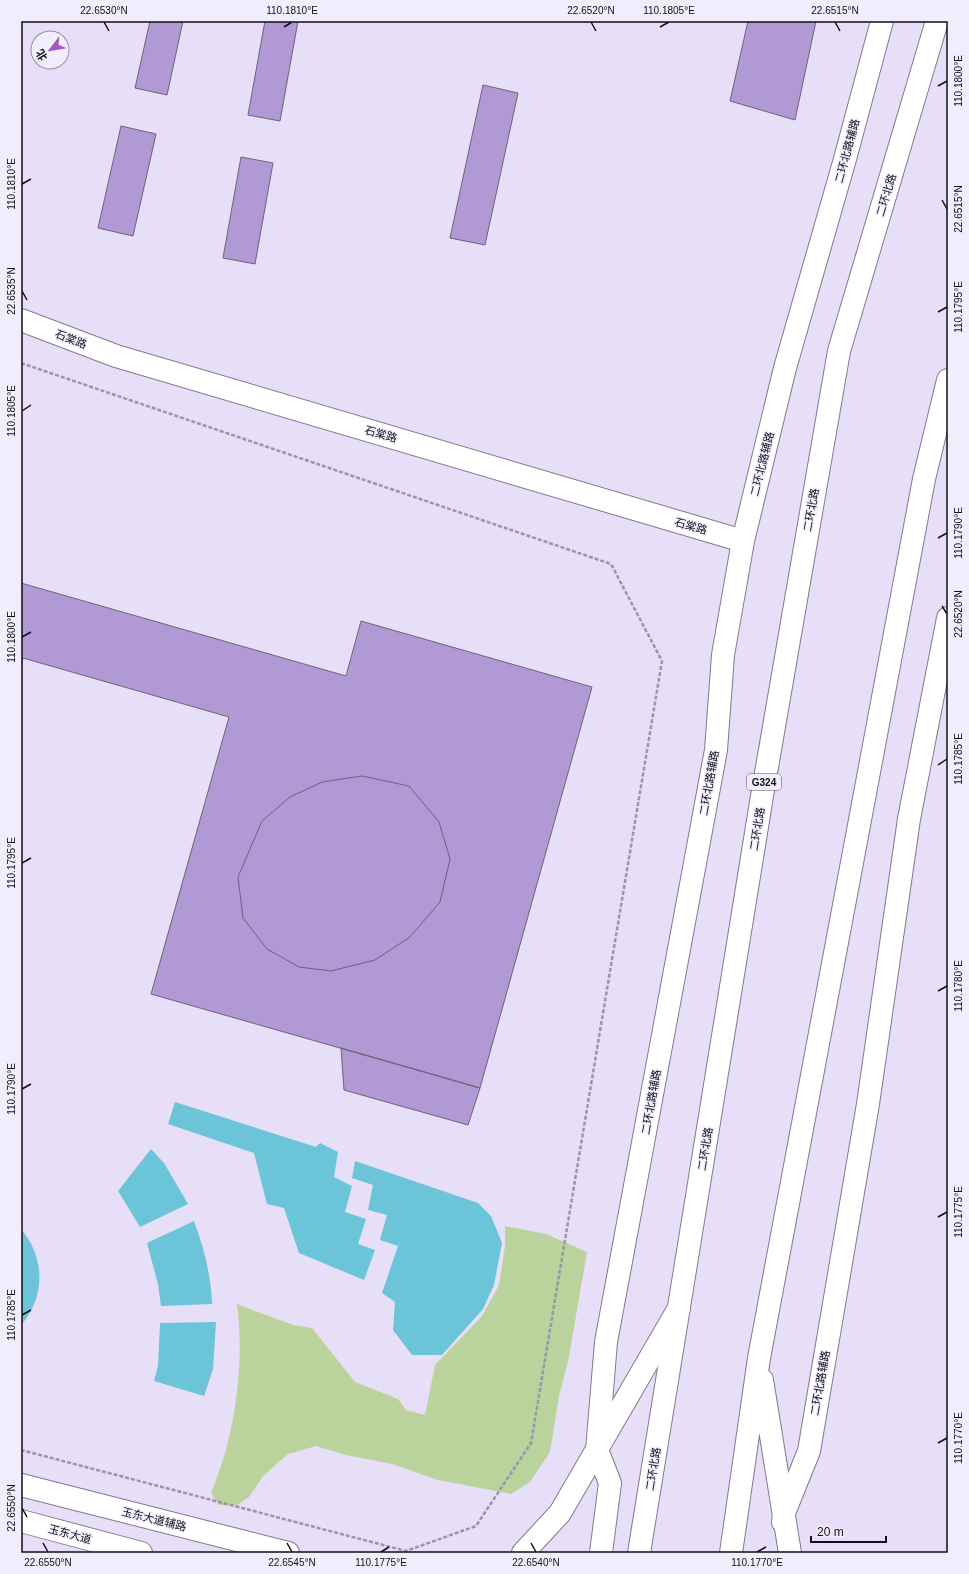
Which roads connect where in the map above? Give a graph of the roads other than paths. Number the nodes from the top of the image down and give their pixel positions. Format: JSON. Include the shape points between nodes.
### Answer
{"nodes":[{"id":1,"x":882,"y":21,"type":"edge"},
{"id":2,"x":938,"y":21,"type":"edge"},
{"id":3,"x":21,"y":320,"type":"edge"},
{"id":4,"x":948,"y":380,"type":"edge"},
{"id":5,"x":743,"y":542,"type":"junction"},
{"id":6,"x":948,"y":618,"type":"edge"},
{"id":7,"x":679,"y":1307,"type":"junction"},
{"id":8,"x":759,"y":1358,"type":"junction"},
{"id":9,"x":597,"y":1450,"type":"junction"},
{"id":10,"x":21,"y":1485,"type":"edge"},
{"id":11,"x":784,"y":1513,"type":"junction"},
{"id":12,"x":21,"y":1521,"type":"edge"},
{"id":13,"x":141,"y":1553,"type":"edge"},
{"id":14,"x":288,"y":1553,"type":"edge"},
{"id":15,"x":522,"y":1553,"type":"edge"},
{"id":16,"x":601,"y":1553,"type":"edge"},
{"id":17,"x":639,"y":1553,"type":"edge"},
{"id":18,"x":731,"y":1553,"type":"edge"},
{"id":19,"x":779,"y":1553,"type":"edge"},
{"id":20,"x":790,"y":1553,"type":"edge"}],
"edges":[{"from":1,"to":5,"type":"main road","name":"二环北路辅路","via":[[785,368]]},
{"from":2,"to":7,"type":"main road","name":"二环北路","number":"G324","via":[[839,351],[763,788]]},
{"from":3,"to":5,"type":"main road","name":"石棠路","via":[[116,356]]},
{"from":4,"to":8,"type":"main road","via":[[924,479]]},
{"from":5,"to":9,"type":"main road","name":"二环北路辅路","via":[[723,655],[716,750],[606,1342]]},
{"from":6,"to":11,"type":"main road","name":"二环北路辅路","via":[[910,819],[868,1104],[809,1450]]},
{"from":7,"to":9,"type":"main road"},
{"from":7,"to":17,"type":"main road","name":"二环北路","number":"G324"},
{"from":8,"to":11,"type":"main road"},
{"from":8,"to":18,"type":"main road"},
{"from":9,"to":15,"type":"main road","via":[[560,1513]]},
{"from":9,"to":16,"type":"main road","name":"二环北路辅路","via":[[610,1483]]},
{"from":10,"to":14,"type":"main road","name":"玉东大道辅路"},
{"from":11,"to":19,"type":"main road","name":"二环北路辅路"},
{"from":11,"to":20,"type":"main road"},
{"from":12,"to":13,"type":"main road","name":"玉东大道"}]}
